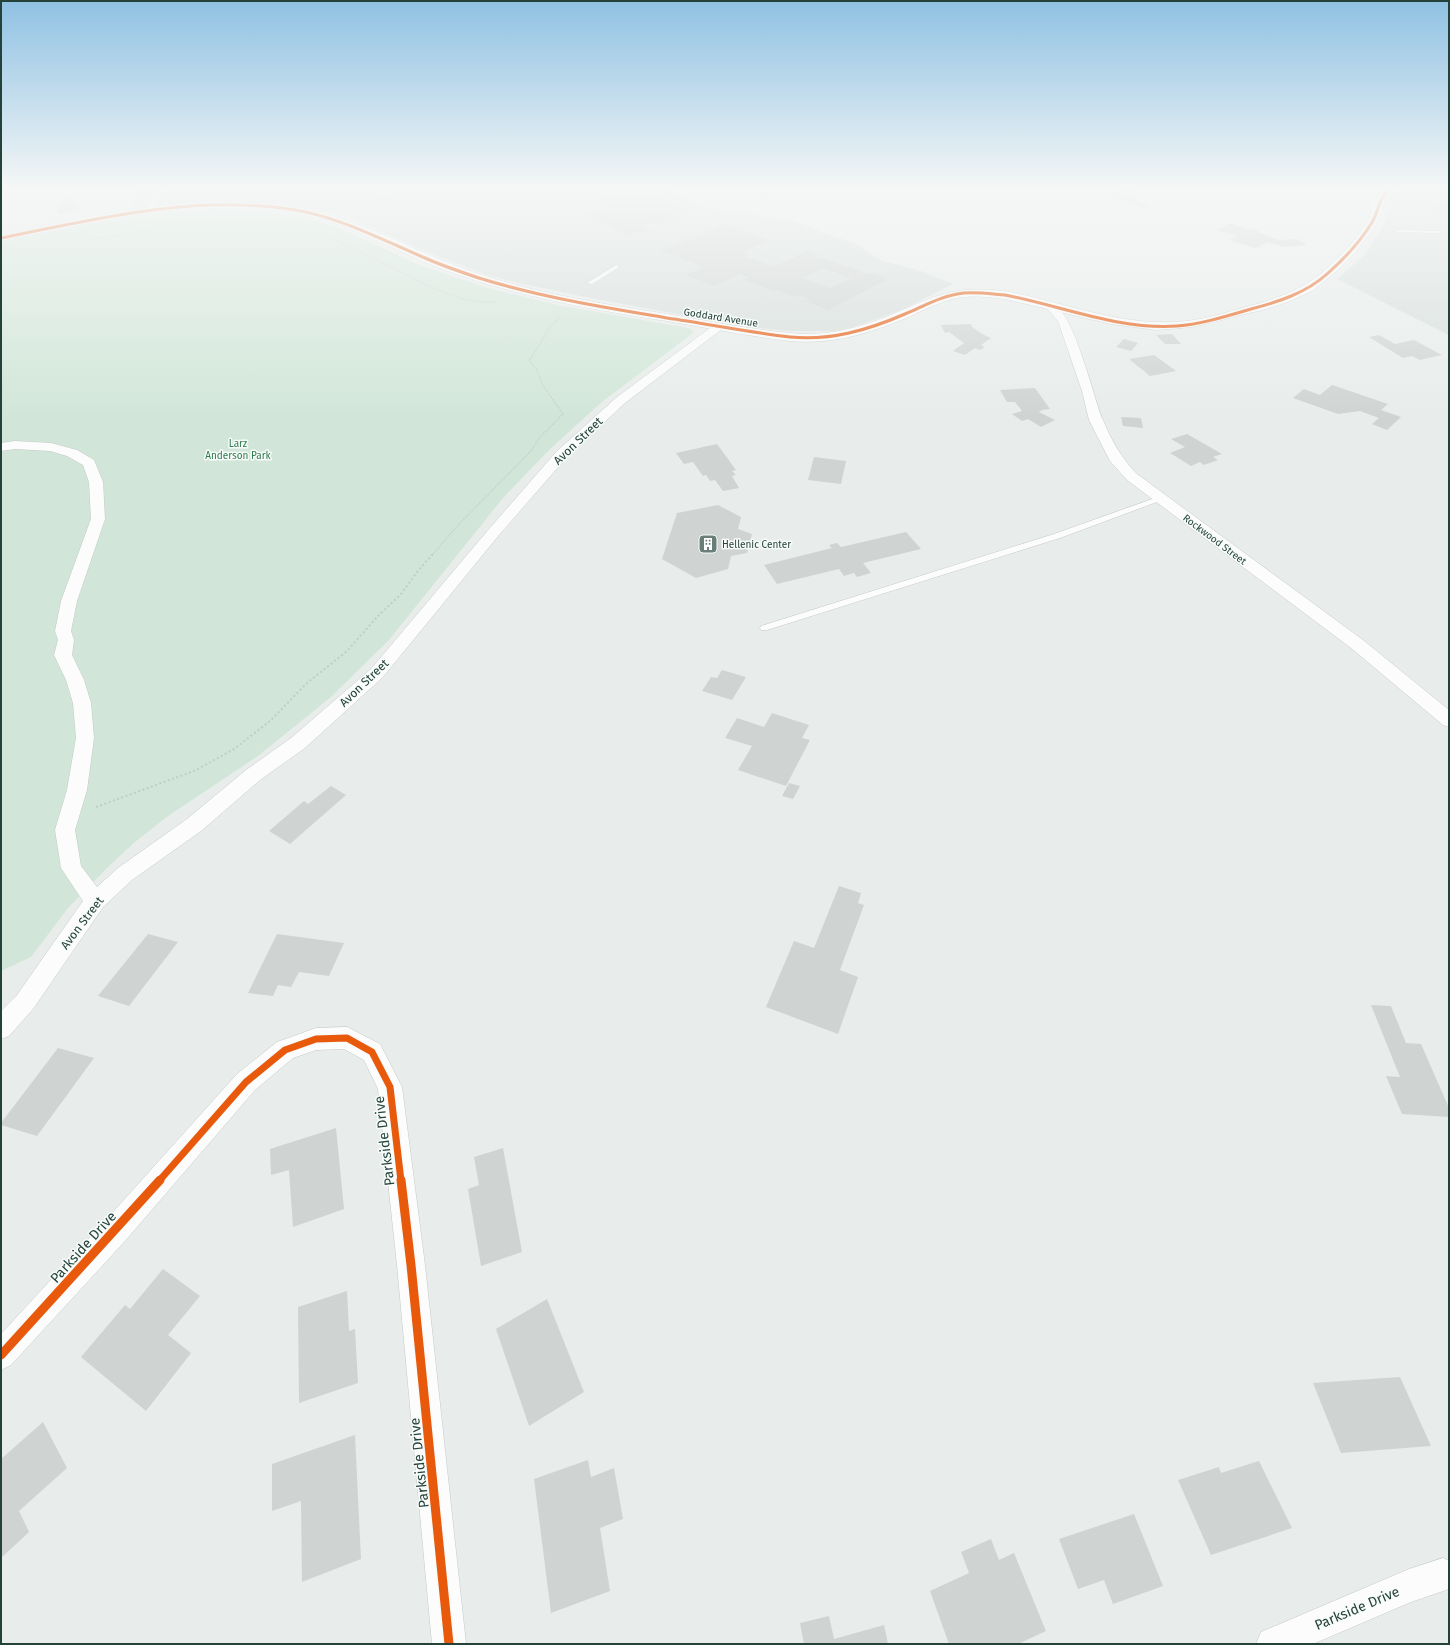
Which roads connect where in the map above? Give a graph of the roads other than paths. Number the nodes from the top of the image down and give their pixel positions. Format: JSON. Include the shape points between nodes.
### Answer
{"nodes":[{"id":1,"x":442,"y":265,"type":"edge"},
{"id":2,"x":1337,"y":265,"type":"edge"},
{"id":3,"x":616,"y":267,"type":"dead end"},
{"id":4,"x":590,"y":283,"type":"dead end"},
{"id":5,"x":1051,"y":306,"type":"junction"},
{"id":6,"x":718,"y":327,"type":"junction"},
{"id":7,"x":1,"y":447,"type":"edge"},
{"id":8,"x":1161,"y":499,"type":"junction"},
{"id":9,"x":764,"y":628,"type":"dead end"},
{"id":10,"x":1449,"y":720,"type":"edge"},
{"id":11,"x":95,"y":901,"type":"junction"},
{"id":12,"x":1,"y":1028,"type":"edge"},
{"id":13,"x":1,"y":1355,"type":"edge"},
{"id":14,"x":1443,"y":1575,"type":"dead end"},
{"id":15,"x":449,"y":1644,"type":"edge"},
{"id":16,"x":1273,"y":1644,"type":"edge"}],
"edges":[{"from":1,"to":6,"type":"main road","name":"Goddard Avenue","via":[[534,294]]},
{"from":2,"to":5,"type":"main road","name":"Goddard Avenue","via":[[1309,288],[1292,296],[1248,311],[1172,326],[1111,320]]},
{"from":3,"to":4,"type":"lane"},
{"from":5,"to":6,"type":"main road","name":"Goddard Avenue","via":[[979,292],[959,292],[863,330],[828,338],[782,336]]},
{"from":5,"to":8,"type":"street","name":"Rockwood Street","via":[[1063,320],[1096,420],[1117,462]]},
{"from":6,"to":11,"type":"street","name":"Avon Street","via":[[621,400],[562,454],[377,673],[298,744],[253,776],[194,825],[125,874]]},
{"from":7,"to":11,"type":"street","via":[[51,447],[72,452],[88,463],[96,482],[98,520],[68,601],[63,631],[66,640],[63,655],[82,703],[85,738],[77,790],[65,830],[71,868]]},
{"from":8,"to":9,"type":"lane","via":[[1058,536]]},
{"from":8,"to":10,"type":"street","name":"Rockwood Street","via":[[1357,644]]},
{"from":11,"to":12,"type":"street","name":"Avon Street","via":[[25,1002]]},
{"from":13,"to":15,"type":"street","name":"Parkside Drive","via":[[251,1077],[285,1050],[316,1039],[347,1038],[372,1052],[391,1094]]},
{"from":14,"to":16,"type":"street","name":"Parkside Drive","via":[[1409,1586]]}]}
